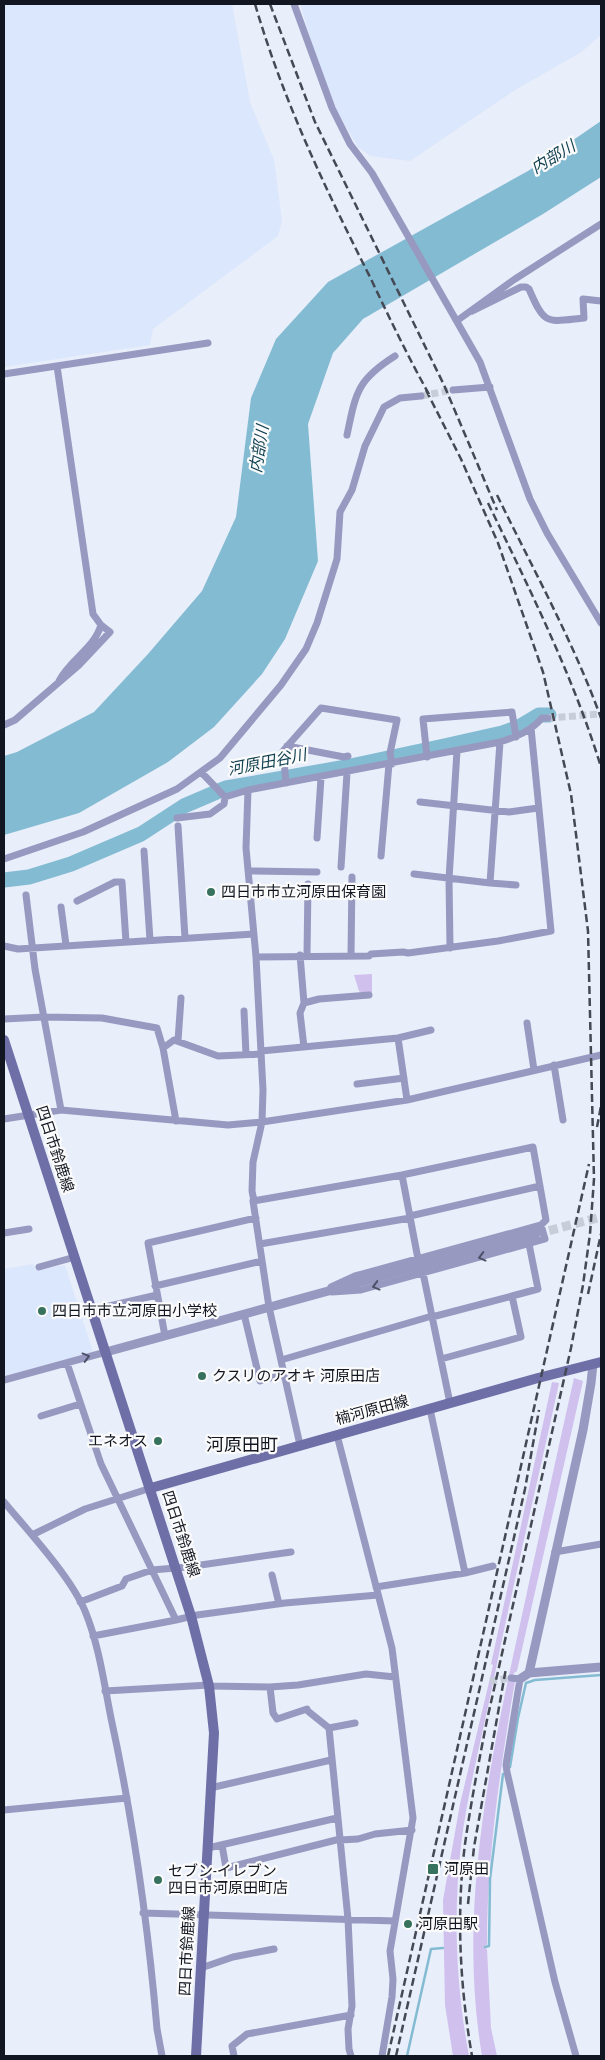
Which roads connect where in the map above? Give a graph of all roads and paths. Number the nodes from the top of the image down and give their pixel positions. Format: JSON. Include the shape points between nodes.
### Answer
{"nodes":[{"id":1,"x":294,"y":4,"type":"edge"},
{"id":2,"x":601,"y":224,"type":"edge"},
{"id":3,"x":601,"y":301,"type":"edge"},
{"id":4,"x":472,"y":311,"type":"junction"},
{"id":5,"x":458,"y":320,"type":"junction"},
{"id":6,"x":208,"y":343,"type":"dead end"},
{"id":7,"x":395,"y":356,"type":"dead end"},
{"id":8,"x":57,"y":366,"type":"junction"},
{"id":9,"x":4,"y":374,"type":"edge"},
{"id":10,"x":490,"y":387,"type":"junction"},
{"id":11,"x":453,"y":390,"type":"tunnel mouth"},
{"id":12,"x":421,"y":396,"type":"tunnel mouth"},
{"id":13,"x":346,"y":435,"type":"dead end"},
{"id":14,"x":601,"y":623,"type":"edge"},
{"id":15,"x":100,"y":625,"type":"junction"},
{"id":16,"x":59,"y":681,"type":"junction"},
{"id":17,"x":548,"y":718,"type":"tunnel mouth"},
{"id":18,"x":4,"y":725,"type":"edge"},
{"id":19,"x":531,"y":728,"type":"junction"},
{"id":20,"x":515,"y":731,"type":"junction"},
{"id":21,"x":500,"y":742,"type":"junction"},
{"id":22,"x":287,"y":746,"type":"junction"},
{"id":23,"x":457,"y":751,"type":"junction"},
{"id":24,"x":427,"y":752,"type":"junction"},
{"id":25,"x":348,"y":756,"type":"dead end"},
{"id":26,"x":391,"y":760,"type":"junction"},
{"id":27,"x":347,"y":772,"type":"junction"},
{"id":28,"x":202,"y":773,"type":"junction"},
{"id":29,"x":321,"y":778,"type":"junction"},
{"id":30,"x":286,"y":782,"type":"junction"},
{"id":31,"x":248,"y":790,"type":"junction"},
{"id":32,"x":223,"y":795,"type":"junction"},
{"id":33,"x":420,"y":802,"type":"dead end"},
{"id":34,"x":454,"y":806,"type":"junction"},
{"id":35,"x":538,"y":808,"type":"junction"},
{"id":36,"x":495,"y":811,"type":"junction"},
{"id":37,"x":317,"y":838,"type":"dead end"},
{"id":38,"x":144,"y":851,"type":"dead end"},
{"id":39,"x":381,"y":856,"type":"dead end"},
{"id":40,"x":4,"y":859,"type":"edge"},
{"id":41,"x":341,"y":867,"type":"dead end"},
{"id":42,"x":248,"y":872,"type":"junction"},
{"id":43,"x":317,"y":872,"type":"dead end"},
{"id":44,"x":414,"y":874,"type":"dead end"},
{"id":45,"x":352,"y":877,"type":"dead end"},
{"id":46,"x":450,"y":879,"type":"junction"},
{"id":47,"x":490,"y":882,"type":"junction"},
{"id":48,"x":308,"y":884,"type":"dead end"},
{"id":49,"x":516,"y":885,"type":"dead end"},
{"id":50,"x":26,"y":895,"type":"dead end"},
{"id":51,"x":78,"y":901,"type":"dead end"},
{"id":52,"x":61,"y":907,"type":"dead end"},
{"id":53,"x":254,"y":934,"type":"junction"},
{"id":54,"x":186,"y":938,"type":"junction"},
{"id":55,"x":150,"y":940,"type":"junction"},
{"id":56,"x":126,"y":942,"type":"junction"},
{"id":57,"x":66,"y":945,"type":"junction"},
{"id":58,"x":4,"y":946,"type":"edge"},
{"id":59,"x":32,"y":947,"type":"junction"},
{"id":60,"x":450,"y":948,"type":"junction"},
{"id":61,"x":304,"y":955,"type":"junction"},
{"id":62,"x":351,"y":955,"type":"junction"},
{"id":63,"x":256,"y":956,"type":"junction"},
{"id":64,"x":369,"y":995,"type":"dead end"},
{"id":65,"x":181,"y":998,"type":"dead end"},
{"id":66,"x":304,"y":1004,"type":"junction"},
{"id":67,"x":244,"y":1011,"type":"dead end"},
{"id":68,"x":44,"y":1017,"type":"junction"},
{"id":69,"x":4,"y":1019,"type":"edge"},
{"id":70,"x":527,"y":1023,"type":"dead end"},
{"id":71,"x":431,"y":1030,"type":"dead end"},
{"id":72,"x":398,"y":1038,"type":"junction"},
{"id":73,"x":4,"y":1040,"type":"edge"},
{"id":74,"x":178,"y":1042,"type":"junction"},
{"id":75,"x":304,"y":1047,"type":"junction"},
{"id":76,"x":164,"y":1048,"type":"junction"},
{"id":77,"x":261,"y":1053,"type":"junction"},
{"id":78,"x":246,"y":1054,"type":"junction"},
{"id":79,"x":601,"y":1054,"type":"edge"},
{"id":80,"x":554,"y":1066,"type":"junction"},
{"id":81,"x":534,"y":1070,"type":"junction"},
{"id":82,"x":404,"y":1078,"type":"junction"},
{"id":83,"x":357,"y":1084,"type":"dead end"},
{"id":84,"x":407,"y":1100,"type":"junction"},
{"id":85,"x":60,"y":1110,"type":"junction"},
{"id":86,"x":28,"y":1115,"type":"junction"},
{"id":87,"x":4,"y":1118,"type":"edge"},
{"id":88,"x":563,"y":1120,"type":"dead end"},
{"id":89,"x":176,"y":1121,"type":"junction"},
{"id":90,"x":262,"y":1122,"type":"junction"},
{"id":91,"x":402,"y":1176,"type":"junction"},
{"id":92,"x":540,"y":1186,"type":"junction"},
{"id":93,"x":254,"y":1201,"type":"junction"},
{"id":94,"x":410,"y":1217,"type":"junction"},
{"id":95,"x":256,"y":1218,"type":"junction"},
{"id":96,"x":541,"y":1225,"type":"junction"},
{"id":97,"x":29,"y":1229,"type":"dead end"},
{"id":98,"x":4,"y":1233,"type":"edge"},
{"id":99,"x":536,"y":1234,"type":"tunnel mouth"},
{"id":100,"x":260,"y":1244,"type":"junction"},
{"id":101,"x":528,"y":1244,"type":"junction"},
{"id":102,"x":75,"y":1258,"type":"junction"},
{"id":103,"x":418,"y":1259,"type":"junction"},
{"id":104,"x":262,"y":1261,"type":"junction"},
{"id":105,"x":39,"y":1267,"type":"dead end"},
{"id":106,"x":423,"y":1273,"type":"junction"},
{"id":107,"x":155,"y":1286,"type":"junction"},
{"id":108,"x":319,"y":1292,"type":"junction"},
{"id":109,"x":157,"y":1296,"type":"junction"},
{"id":110,"x":512,"y":1296,"type":"junction"},
{"id":111,"x":269,"y":1307,"type":"junction"},
{"id":112,"x":92,"y":1310,"type":"junction"},
{"id":113,"x":244,"y":1314,"type":"junction"},
{"id":114,"x":432,"y":1317,"type":"junction"},
{"id":115,"x":165,"y":1336,"type":"junction"},
{"id":116,"x":106,"y":1352,"type":"junction"},
{"id":117,"x":441,"y":1359,"type":"junction"},
{"id":118,"x":281,"y":1360,"type":"junction"},
{"id":119,"x":67,"y":1363,"type":"junction"},
{"id":120,"x":597,"y":1363,"type":"edge"},
{"id":121,"x":284,"y":1374,"type":"junction"},
{"id":122,"x":4,"y":1380,"type":"edge"},
{"id":123,"x":450,"y":1403,"type":"junction"},
{"id":124,"x":80,"y":1404,"type":"junction"},
{"id":125,"x":430,"y":1409,"type":"junction"},
{"id":126,"x":41,"y":1416,"type":"dead end"},
{"id":127,"x":337,"y":1435,"type":"junction"},
{"id":128,"x":300,"y":1445,"type":"junction"},
{"id":129,"x":150,"y":1488,"type":"junction"},
{"id":130,"x":116,"y":1498,"type":"junction"},
{"id":131,"x":4,"y":1502,"type":"edge"},
{"id":132,"x":32,"y":1535,"type":"junction"},
{"id":133,"x":601,"y":1544,"type":"edge"},
{"id":134,"x":291,"y":1552,"type":"dead end"},
{"id":135,"x":555,"y":1552,"type":"junction"},
{"id":136,"x":493,"y":1566,"type":"dead end"},
{"id":137,"x":176,"y":1568,"type":"junction"},
{"id":138,"x":152,"y":1570,"type":"junction"},
{"id":139,"x":465,"y":1572,"type":"junction"},
{"id":140,"x":272,"y":1575,"type":"dead end"},
{"id":141,"x":376,"y":1587,"type":"junction"},
{"id":142,"x":378,"y":1595,"type":"junction"},
{"id":143,"x":80,"y":1602,"type":"junction"},
{"id":144,"x":280,"y":1604,"type":"junction"},
{"id":145,"x":191,"y":1616,"type":"junction"},
{"id":146,"x":176,"y":1620,"type":"junction"},
{"id":147,"x":93,"y":1636,"type":"junction"},
{"id":148,"x":601,"y":1667,"type":"edge"},
{"id":149,"x":529,"y":1672,"type":"junction"},
{"id":150,"x":395,"y":1676,"type":"junction"},
{"id":151,"x":516,"y":1679,"type":"joint"},
{"id":152,"x":209,"y":1686,"type":"junction"},
{"id":153,"x":270,"y":1687,"type":"junction"},
{"id":154,"x":106,"y":1691,"type":"junction"},
{"id":155,"x":355,"y":1724,"type":"dead end"},
{"id":156,"x":329,"y":1728,"type":"junction"},
{"id":157,"x":331,"y":1760,"type":"junction"},
{"id":158,"x":210,"y":1788,"type":"junction"},
{"id":159,"x":127,"y":1798,"type":"junction"},
{"id":160,"x":4,"y":1810,"type":"edge"},
{"id":161,"x":337,"y":1818,"type":"junction"},
{"id":162,"x":412,"y":1830,"type":"junction"},
{"id":163,"x":340,"y":1840,"type":"junction"},
{"id":164,"x":222,"y":1845,"type":"junction"},
{"id":165,"x":208,"y":1848,"type":"junction"},
{"id":166,"x":143,"y":1913,"type":"junction"},
{"id":167,"x":204,"y":1916,"type":"junction"},
{"id":168,"x":348,"y":1920,"type":"junction"},
{"id":169,"x":395,"y":1921,"type":"junction"},
{"id":170,"x":274,"y":1949,"type":"dead end"},
{"id":171,"x":201,"y":1968,"type":"junction"},
{"id":172,"x":351,"y":2015,"type":"junction"},
{"id":173,"x":162,"y":2056,"type":"edge"},
{"id":174,"x":196,"y":2056,"type":"edge"},
{"id":175,"x":234,"y":2056,"type":"edge"},
{"id":176,"x":352,"y":2056,"type":"edge"},
{"id":177,"x":382,"y":2056,"type":"edge"},
{"id":178,"x":576,"y":2056,"type":"edge"}],
"edges":[{"from":1,"to":5,"type":"street","via":[[332,108],[350,144],[372,173]]},
{"from":2,"to":4,"type":"street"},
{"from":3,"to":4,"type":"street","via":[[582,299],[584,318],[547,320],[540,314],[529,290],[521,287]]},
{"from":4,"to":5,"type":"street"},
{"from":5,"to":10,"type":"street"},
{"from":6,"to":8,"type":"street"},
{"from":7,"to":13,"type":"street","via":[[375,368],[365,379],[356,396]]},
{"from":8,"to":9,"type":"street"},
{"from":8,"to":15,"type":"street","via":[[93,614]]},
{"from":10,"to":11,"type":"street"},
{"from":10,"to":14,"type":"street","via":[[530,499]]},
{"from":12,"to":28,"type":"street","via":[[400,398],[384,407],[365,446],[352,490],[340,512],[336,559],[317,624],[306,649],[248,726]]},
{"from":15,"to":16,"type":"street","via":[[92,644],[68,666]]},
{"from":15,"to":16,"type":"street","via":[[110,632],[80,665]]},
{"from":16,"to":18,"type":"street","via":[[15,720]]},
{"from":17,"to":19,"type":"street","via":[[542,718]]},
{"from":19,"to":20,"type":"street"},
{"from":19,"to":35,"type":"street"},
{"from":20,"to":21,"type":"street"},
{"from":20,"to":24,"type":"street","via":[[512,712],[423,719]]},
{"from":21,"to":23,"type":"street"},
{"from":21,"to":36,"type":"street"},
{"from":22,"to":25,"type":"street"},
{"from":22,"to":26,"type":"street","via":[[321,708],[397,720]]},
{"from":22,"to":30,"type":"street","via":[[283,751]]},
{"from":23,"to":24,"type":"street"},
{"from":23,"to":34,"type":"street"},
{"from":24,"to":26,"type":"street"},
{"from":26,"to":27,"type":"street"},
{"from":26,"to":39,"type":"street"},
{"from":27,"to":29,"type":"street"},
{"from":27,"to":41,"type":"street"},
{"from":28,"to":32,"type":"street"},
{"from":28,"to":40,"type":"street","via":[[178,789],[83,832]]},
{"from":29,"to":30,"type":"street"},
{"from":29,"to":37,"type":"street"},
{"from":30,"to":31,"type":"street"},
{"from":31,"to":32,"type":"street"},
{"from":31,"to":42,"type":"street"},
{"from":32,"to":54,"type":"street","via":[[224,804],[210,814],[178,822]]},
{"from":33,"to":34,"type":"street"},
{"from":34,"to":36,"type":"street"},
{"from":34,"to":46,"type":"street"},
{"from":35,"to":36,"type":"street"},
{"from":35,"to":60,"type":"street","via":[[551,931]]},
{"from":36,"to":47,"type":"street"},
{"from":38,"to":55,"type":"street"},
{"from":42,"to":43,"type":"street"},
{"from":42,"to":53,"type":"street"},
{"from":44,"to":46,"type":"street"},
{"from":45,"to":62,"type":"street"},
{"from":46,"to":47,"type":"street"},
{"from":46,"to":60,"type":"street"},
{"from":47,"to":49,"type":"street"},
{"from":48,"to":61,"type":"street"},
{"from":50,"to":59,"type":"street"},
{"from":51,"to":56,"type":"street","via":[[115,882],[122,882]]},
{"from":52,"to":57,"type":"street"},
{"from":53,"to":54,"type":"street"},
{"from":53,"to":63,"type":"street"},
{"from":54,"to":55,"type":"street"},
{"from":55,"to":56,"type":"street"},
{"from":56,"to":57,"type":"street"},
{"from":57,"to":59,"type":"street"},
{"from":58,"to":59,"type":"street"},
{"from":59,"to":68,"type":"street"},
{"from":60,"to":62,"type":"street","via":[[408,954]]},
{"from":61,"to":62,"type":"street"},
{"from":61,"to":63,"type":"street"},
{"from":61,"to":66,"type":"street"},
{"from":63,"to":77,"type":"street"},
{"from":64,"to":66,"type":"street","via":[[319,999]]},
{"from":65,"to":74,"type":"street"},
{"from":66,"to":75,"type":"street","via":[[300,1014]]},
{"from":67,"to":78,"type":"street"},
{"from":68,"to":69,"type":"street"},
{"from":68,"to":76,"type":"street","via":[[102,1018],[157,1028]]},
{"from":68,"to":85,"type":"street"},
{"from":70,"to":81,"type":"street"},
{"from":71,"to":72,"type":"street"},
{"from":72,"to":75,"type":"street"},
{"from":72,"to":82,"type":"street"},
{"from":73,"to":86,"type":"main road","name":"四日市鈴鹿線"},
{"from":74,"to":76,"type":"street","via":[[174,1040]]},
{"from":74,"to":78,"type":"street","via":[[218,1056]]},
{"from":75,"to":77,"type":"street"},
{"from":76,"to":89,"type":"street"},
{"from":77,"to":78,"type":"street"},
{"from":77,"to":90,"type":"street"},
{"from":79,"to":80,"type":"street"},
{"from":80,"to":81,"type":"street"},
{"from":80,"to":88,"type":"street"},
{"from":81,"to":84,"type":"street"},
{"from":82,"to":83,"type":"street"},
{"from":82,"to":84,"type":"street"},
{"from":84,"to":90,"type":"street"},
{"from":85,"to":86,"type":"street"},
{"from":85,"to":89,"type":"street"},
{"from":86,"to":87,"type":"street"},
{"from":86,"to":102,"type":"main road","name":"四日市鈴鹿線"},
{"from":89,"to":90,"type":"street","via":[[228,1125]]},
{"from":90,"to":93,"type":"street","via":[[253,1162]]},
{"from":91,"to":92,"type":"street","via":[[533,1147]]},
{"from":91,"to":93,"type":"street"},
{"from":91,"to":94,"type":"street"},
{"from":92,"to":94,"type":"street"},
{"from":92,"to":96,"type":"street","via":[[546,1220]]},
{"from":93,"to":95,"type":"street"},
{"from":94,"to":100,"type":"street"},
{"from":94,"to":103,"type":"street"},
{"from":95,"to":100,"type":"street"},
{"from":95,"to":107,"type":"street","via":[[148,1243]]},
{"from":96,"to":101,"type":"street","via":[[545,1239]]},
{"from":96,"to":103,"type":"street"},
{"from":97,"to":98,"type":"street"},
{"from":99,"to":108,"type":"street"},
{"from":100,"to":104,"type":"street"},
{"from":101,"to":106,"type":"street","one_way":true},
{"from":101,"to":110,"type":"street","via":[[538,1289]]},
{"from":102,"to":105,"type":"street"},
{"from":102,"to":112,"type":"main road","name":"四日市鈴鹿線"},
{"from":103,"to":108,"type":"street","via":[[355,1276]]},
{"from":104,"to":107,"type":"street"},
{"from":104,"to":111,"type":"street"},
{"from":106,"to":108,"type":"street","one_way":true,"via":[[361,1290]]},
{"from":106,"to":114,"type":"street"},
{"from":107,"to":109,"type":"street"},
{"from":108,"to":111,"type":"street"},
{"from":109,"to":112,"type":"street"},
{"from":109,"to":115,"type":"street"},
{"from":110,"to":114,"type":"street"},
{"from":110,"to":117,"type":"street","via":[[521,1337]]},
{"from":111,"to":113,"type":"street"},
{"from":111,"to":118,"type":"street"},
{"from":112,"to":116,"type":"main road","name":"四日市鈴鹿線"},
{"from":113,"to":115,"type":"street"},
{"from":113,"to":121,"type":"street","via":[[260,1381]]},
{"from":114,"to":117,"type":"street"},
{"from":114,"to":118,"type":"street"},
{"from":115,"to":116,"type":"street"},
{"from":119,"to":116,"type":"street","one_way":true},
{"from":116,"to":129,"type":"main road","name":"四日市鈴鹿線"},
{"from":117,"to":123,"type":"street"},
{"from":118,"to":121,"type":"street"},
{"from":119,"to":122,"type":"street"},
{"from":119,"to":124,"type":"street"},
{"from":120,"to":123,"type":"main road","name":"楠河原田線"},
{"from":120,"to":135,"type":"street"},
{"from":121,"to":128,"type":"street"},
{"from":123,"to":125,"type":"main road","name":"楠河原田線"},
{"from":124,"to":126,"type":"street"},
{"from":124,"to":130,"type":"street"},
{"from":125,"to":127,"type":"main road","name":"楠河原田線"},
{"from":125,"to":139,"type":"street"},
{"from":127,"to":128,"type":"main road","name":"楠河原田線"},
{"from":127,"to":141,"type":"street"},
{"from":128,"to":129,"type":"main road","name":"楠河原田線"},
{"from":129,"to":130,"type":"street"},
{"from":129,"to":137,"type":"main road","name":"四日市鈴鹿線"},
{"from":130,"to":132,"type":"street"},
{"from":130,"to":138,"type":"street"},
{"from":131,"to":132,"type":"street"},
{"from":132,"to":143,"type":"street"},
{"from":133,"to":135,"type":"street"},
{"from":134,"to":137,"type":"street"},
{"from":135,"to":149,"type":"street"},
{"from":136,"to":139,"type":"street"},
{"from":137,"to":138,"type":"street"},
{"from":137,"to":145,"type":"main road","name":"四日市鈴鹿線"},
{"from":138,"to":143,"type":"street"},
{"from":138,"to":146,"type":"street"},
{"from":139,"to":141,"type":"street"},
{"from":140,"to":144,"type":"street"},
{"from":141,"to":142,"type":"street"},
{"from":142,"to":144,"type":"street"},
{"from":142,"to":150,"type":"street","via":[[392,1648]]},
{"from":143,"to":147,"type":"street"},
{"from":144,"to":145,"type":"street"},
{"from":145,"to":146,"type":"street"},
{"from":145,"to":152,"type":"main road","name":"四日市鈴鹿線"},
{"from":146,"to":147,"type":"street"},
{"from":147,"to":154,"type":"street"},
{"from":148,"to":149,"type":"street"},
{"from":149,"to":151,"type":"street"},
{"from":150,"to":153,"type":"street","via":[[366,1674]]},
{"from":150,"to":162,"type":"street","via":[[407,1761]]},
{"from":151,"to":178,"type":"street","via":[[507,1772],[555,1982]]},
{"from":152,"to":153,"type":"street"},
{"from":152,"to":154,"type":"street"},
{"from":152,"to":158,"type":"main road","name":"四日市鈴鹿線","via":[[214,1734]]},
{"from":153,"to":156,"type":"street","via":[[273,1713],[277,1719],[308,1710]]},
{"from":154,"to":159,"type":"street"},
{"from":155,"to":156,"type":"street"},
{"from":156,"to":157,"type":"street"},
{"from":157,"to":158,"type":"street"},
{"from":157,"to":161,"type":"street"},
{"from":158,"to":165,"type":"main road","name":"四日市鈴鹿線"},
{"from":159,"to":160,"type":"street"},
{"from":159,"to":166,"type":"street"},
{"from":161,"to":163,"type":"street"},
{"from":161,"to":164,"type":"street"},
{"from":162,"to":163,"type":"street"},
{"from":162,"to":169,"type":"street"},
{"from":163,"to":164,"type":"street","via":[[226,1868]]},
{"from":163,"to":168,"type":"street"},
{"from":164,"to":165,"type":"street"},
{"from":165,"to":167,"type":"main road","name":"四日市鈴鹿線"},
{"from":166,"to":167,"type":"street"},
{"from":166,"to":173,"type":"street"},
{"from":167,"to":168,"type":"street"},
{"from":167,"to":171,"type":"main road","name":"四日市鈴鹿線"},
{"from":168,"to":169,"type":"street"},
{"from":168,"to":172,"type":"street"},
{"from":169,"to":177,"type":"street","via":[[390,1951],[392,1997]]},
{"from":170,"to":171,"type":"street","via":[[233,1957]]},
{"from":171,"to":174,"type":"main road","name":"四日市鈴鹿線"},
{"from":172,"to":175,"type":"street","via":[[247,2034],[232,2046]]},
{"from":172,"to":176,"type":"street","via":[[348,2029]]}]}
